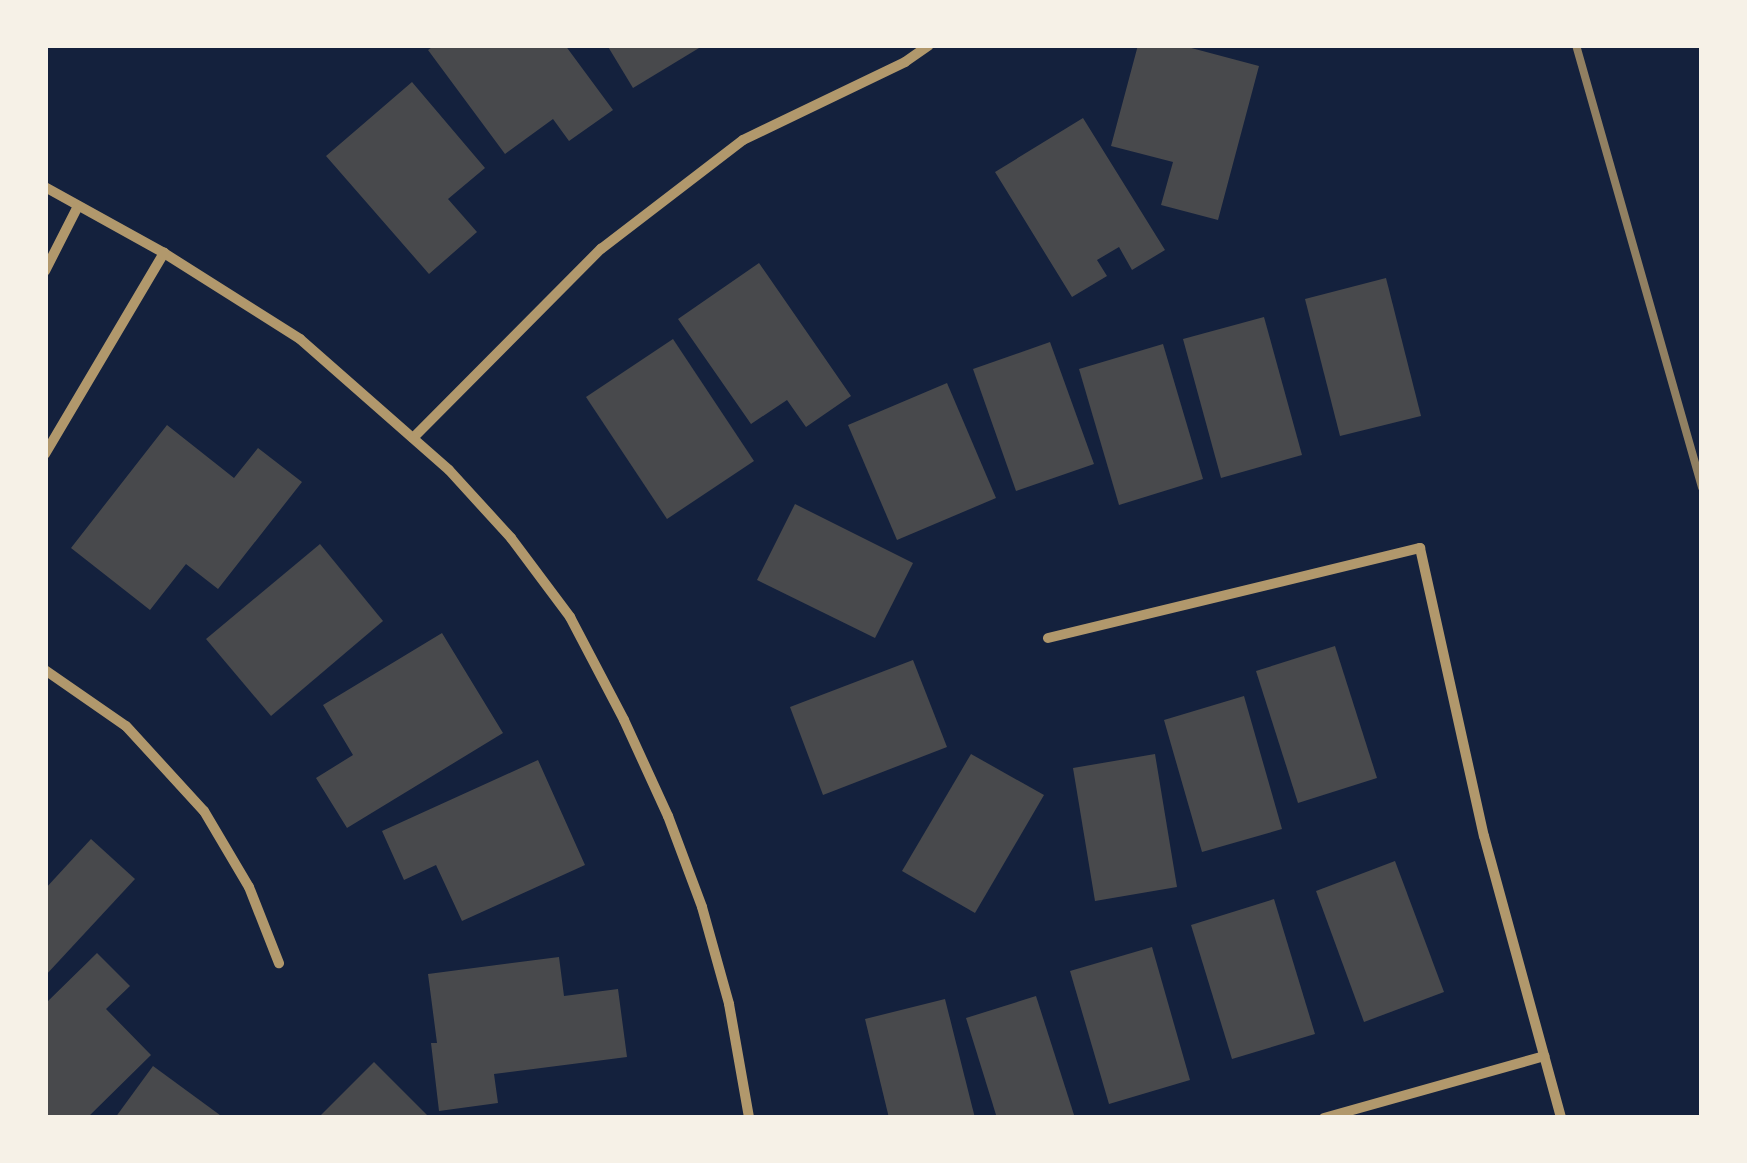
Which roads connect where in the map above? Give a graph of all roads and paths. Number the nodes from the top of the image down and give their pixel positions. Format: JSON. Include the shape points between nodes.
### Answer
{"nodes":[{"id":1,"x":930,"y":45,"type":"edge"},
{"id":2,"x":45,"y":187,"type":"edge"},
{"id":3,"x":78,"y":206,"type":"junction"},
{"id":4,"x":164,"y":254,"type":"junction"},
{"id":5,"x":45,"y":271,"type":"edge"},
{"id":6,"x":413,"y":438,"type":"junction"},
{"id":7,"x":45,"y":454,"type":"edge"},
{"id":8,"x":1048,"y":638,"type":"dead end"},
{"id":9,"x":45,"y":670,"type":"edge"},
{"id":10,"x":279,"y":963,"type":"dead end"},
{"id":11,"x":1544,"y":1056,"type":"junction"},
{"id":12,"x":749,"y":1118,"type":"edge"},
{"id":13,"x":1324,"y":1118,"type":"edge"},
{"id":14,"x":1562,"y":1118,"type":"edge"}],
"edges":[{"from":1,"to":6,"type":"street","via":[[743,140],[600,249]]},
{"from":2,"to":3,"type":"street"},
{"from":3,"to":4,"type":"street"},
{"from":3,"to":5,"type":"street"},
{"from":4,"to":6,"type":"street","via":[[300,340]]},
{"from":4,"to":7,"type":"street"},
{"from":6,"to":12,"type":"street","via":[[511,538],[570,618],[624,720],[702,907],[729,1004]]},
{"from":8,"to":11,"type":"street","via":[[1420,548],[1484,836]]},
{"from":9,"to":10,"type":"street","via":[[126,726],[204,810],[249,886]]},
{"from":11,"to":13,"type":"street"},
{"from":11,"to":14,"type":"street"}]}
